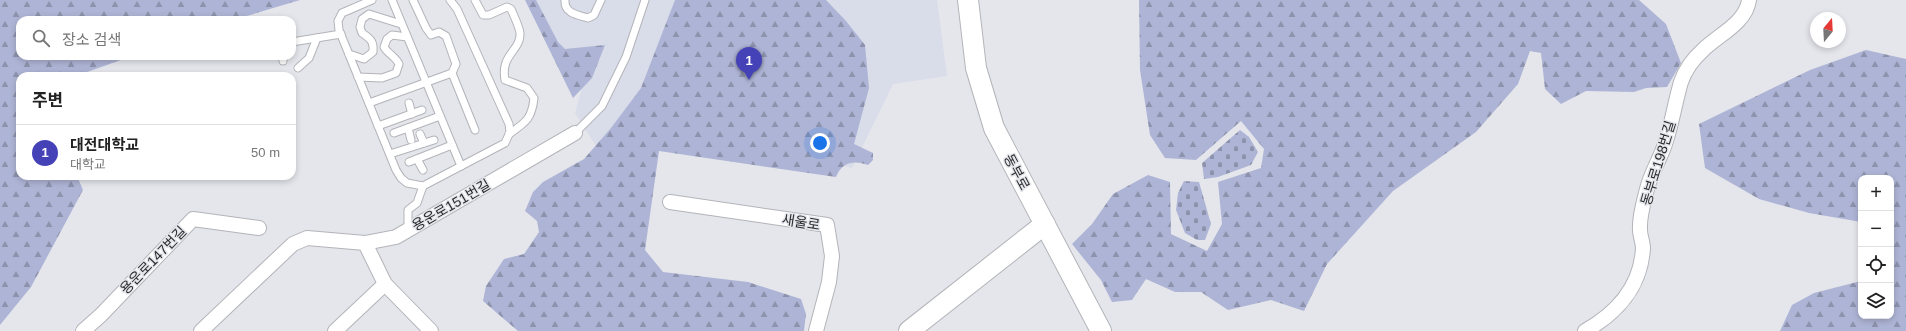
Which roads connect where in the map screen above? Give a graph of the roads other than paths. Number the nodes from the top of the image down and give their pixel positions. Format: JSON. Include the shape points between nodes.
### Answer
{"nodes":[{"id":1,"x":372,"y":0,"type":"edge"},
{"id":2,"x":392,"y":0,"type":"edge"},
{"id":3,"x":413,"y":0,"type":"edge"},
{"id":4,"x":450,"y":0,"type":"edge"},
{"id":5,"x":475,"y":0,"type":"edge"},
{"id":6,"x":565,"y":0,"type":"edge"},
{"id":7,"x":601,"y":0,"type":"edge"},
{"id":8,"x":645,"y":0,"type":"edge"},
{"id":9,"x":968,"y":0,"type":"edge"},
{"id":10,"x":1749,"y":0,"type":"edge"},
{"id":11,"x":401,"y":24,"type":"junction"},
{"id":12,"x":341,"y":34,"type":"junction"},
{"id":13,"x":407,"y":37,"type":"junction"},
{"id":14,"x":317,"y":38,"type":"junction"},
{"id":15,"x":296,"y":41,"type":"edge"},
{"id":16,"x":349,"y":54,"type":"junction"},
{"id":17,"x":298,"y":68,"type":"dead end"},
{"id":18,"x":452,"y":73,"type":"junction"},
{"id":19,"x":358,"y":77,"type":"junction"},
{"id":20,"x":426,"y":83,"type":"junction"},
{"id":21,"x":369,"y":103,"type":"junction"},
{"id":22,"x":409,"y":103,"type":"dead end"},
{"id":23,"x":422,"y":110,"type":"dead end"},
{"id":24,"x":412,"y":114,"type":"junction"},
{"id":25,"x":440,"y":116,"type":"junction"},
{"id":26,"x":378,"y":126,"type":"junction"},
{"id":27,"x":408,"y":128,"type":"junction"},
{"id":28,"x":475,"y":130,"type":"dead end"},
{"id":29,"x":394,"y":133,"type":"dead end"},
{"id":30,"x":575,"y":133,"type":"joint"},
{"id":31,"x":420,"y":134,"type":"dead end"},
{"id":32,"x":509,"y":134,"type":"junction"},
{"id":33,"x":411,"y":140,"type":"dead end"},
{"id":34,"x":434,"y":140,"type":"dead end"},
{"id":35,"x":424,"y":143,"type":"junction"},
{"id":36,"x":452,"y":145,"type":"junction"},
{"id":37,"x":390,"y":154,"type":"junction"},
{"id":38,"x":417,"y":158,"type":"junction"},
{"id":39,"x":409,"y":162,"type":"dead end"},
{"id":40,"x":461,"y":166,"type":"junction"},
{"id":41,"x":423,"y":170,"type":"dead end"},
{"id":42,"x":423,"y":186,"type":"junction"},
{"id":43,"x":670,"y":202,"type":"dead end"},
{"id":44,"x":1045,"y":224,"type":"junction"},
{"id":45,"x":259,"y":228,"type":"dead end"},
{"id":46,"x":408,"y":230,"type":"junction"},
{"id":47,"x":365,"y":243,"type":"junction"},
{"id":48,"x":385,"y":284,"type":"junction"},
{"id":49,"x":83,"y":331,"type":"edge"},
{"id":50,"x":201,"y":331,"type":"edge"},
{"id":51,"x":335,"y":331,"type":"edge"},
{"id":52,"x":431,"y":331,"type":"edge"},
{"id":53,"x":816,"y":331,"type":"edge"},
{"id":54,"x":910,"y":331,"type":"edge"},
{"id":55,"x":1101,"y":331,"type":"edge"},
{"id":56,"x":1585,"y":331,"type":"edge"}],
"edges":[{"from":1,"to":12,"type":"lane","via":[[342,13],[338,21]]},
{"from":2,"to":11,"type":"lane"},
{"from":3,"to":18,"type":"lane","via":[[432,35],[439,32],[446,36],[456,64]]},
{"from":4,"to":32,"type":"lane","via":[[457,9],[509,124]]},
{"from":5,"to":32,"type":"lane","via":[[483,15],[507,7],[511,9],[520,33],[518,43],[508,56],[503,69],[505,80],[528,88],[534,98],[533,112],[523,124]]},
{"from":6,"to":7,"type":"lane","via":[[569,12],[588,18],[594,15]]},
{"from":8,"to":30,"type":"lane","name":"용운로151번길","via":[[626,57],[602,106]]},
{"from":9,"to":44,"type":"main road","name":"동부로","via":[[976,68],[994,128]]},
{"from":10,"to":56,"type":"street","name":"동부로198번길","via":[[1748,6],[1734,25],[1702,50],[1682,81],[1665,143],[1648,186],[1640,230],[1643,246],[1640,271],[1625,298],[1608,315]]},
{"from":11,"to":13,"type":"lane"},
{"from":11,"to":16,"type":"lane","via":[[369,14],[362,19],[360,27],[362,33],[371,38],[374,44],[373,52],[364,59]]},
{"from":12,"to":14,"type":"lane"},
{"from":12,"to":16,"type":"lane"},
{"from":13,"to":19,"type":"lane","via":[[392,35],[384,46],[388,53],[397,59],[399,64],[396,73],[382,78]]},
{"from":13,"to":20,"type":"lane"},
{"from":14,"to":15,"type":"lane"},
{"from":14,"to":17,"type":"lane","via":[[309,58]]},
{"from":16,"to":19,"type":"lane"},
{"from":18,"to":20,"type":"lane"},
{"from":18,"to":28,"type":"lane"},
{"from":19,"to":21,"type":"lane"},
{"from":20,"to":21,"type":"lane"},
{"from":20,"to":25,"type":"lane"},
{"from":21,"to":26,"type":"lane"},
{"from":22,"to":24,"type":"lane"},
{"from":23,"to":24,"type":"lane"},
{"from":24,"to":26,"type":"lane"},
{"from":25,"to":27,"type":"lane"},
{"from":25,"to":36,"type":"lane"},
{"from":26,"to":37,"type":"lane"},
{"from":27,"to":29,"type":"lane"},
{"from":27,"to":33,"type":"lane"},
{"from":30,"to":46,"type":"street","name":"용운로151번길"},
{"from":31,"to":35,"type":"lane"},
{"from":32,"to":40,"type":"lane","via":[[505,143]]},
{"from":34,"to":35,"type":"lane"},
{"from":35,"to":37,"type":"lane"},
{"from":36,"to":38,"type":"lane"},
{"from":36,"to":40,"type":"lane"},
{"from":37,"to":42,"type":"lane","via":[[400,178],[407,183]]},
{"from":38,"to":39,"type":"lane"},
{"from":38,"to":41,"type":"lane"},
{"from":40,"to":42,"type":"lane"},
{"from":42,"to":46,"type":"lane","via":[[417,203],[408,210]]},
{"from":43,"to":53,"type":"street","name":"새울로","via":[[827,225],[832,256],[829,282]]},
{"from":44,"to":54,"type":"main road"},
{"from":44,"to":55,"type":"main road","name":"동부로"},
{"from":45,"to":49,"type":"street","name":"용운로147번길","via":[[192,219]]},
{"from":46,"to":47,"type":"street","name":"용운로151번길","via":[[396,237]]},
{"from":47,"to":48,"type":"street"},
{"from":47,"to":50,"type":"street","name":"용운로151번길","via":[[307,238],[293,244]]},
{"from":48,"to":51,"type":"street"},
{"from":48,"to":52,"type":"street"}]}
